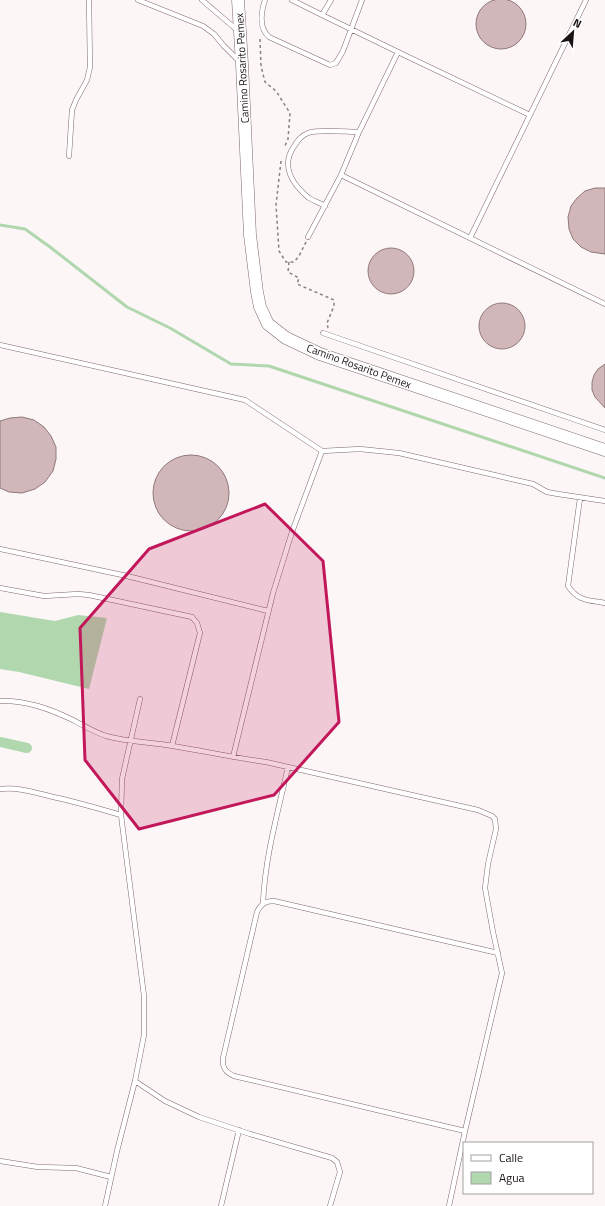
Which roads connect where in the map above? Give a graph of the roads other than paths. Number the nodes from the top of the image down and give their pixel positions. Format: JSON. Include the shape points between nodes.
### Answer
{"nodes":[{"id":1,"x":89,"y":0,"type":"edge"},
{"id":2,"x":138,"y":0,"type":"edge"},
{"id":3,"x":202,"y":0,"type":"edge"},
{"id":4,"x":238,"y":0,"type":"edge"},
{"id":5,"x":265,"y":0,"type":"edge"},
{"id":6,"x":292,"y":0,"type":"edge"},
{"id":7,"x":330,"y":0,"type":"edge"},
{"id":8,"x":362,"y":0,"type":"edge"},
{"id":9,"x":586,"y":0,"type":"edge"},
{"id":10,"x":322,"y":15,"type":"junction"},
{"id":11,"x":350,"y":29,"type":"junction"},
{"id":12,"x":240,"y":33,"type":"junction"},
{"id":13,"x":398,"y":52,"type":"junction"},
{"id":14,"x":242,"y":64,"type":"junction"},
{"id":15,"x":530,"y":115,"type":"junction"},
{"id":16,"x":359,"y":132,"type":"junction"},
{"id":17,"x":69,"y":156,"type":"dead end"},
{"id":18,"x":341,"y":175,"type":"junction"},
{"id":19,"x":325,"y":206,"type":"junction"},
{"id":20,"x":308,"y":237,"type":"road end"},
{"id":21,"x":470,"y":238,"type":"junction"},
{"id":22,"x":605,"y":304,"type":"edge"},
{"id":23,"x":322,"y":333,"type":"dead end"},
{"id":24,"x":0,"y":345,"type":"edge"},
{"id":25,"x":605,"y":430,"type":"edge"},
{"id":26,"x":605,"y":450,"type":"edge"},
{"id":27,"x":322,"y":451,"type":"junction"},
{"id":28,"x":580,"y":498,"type":"junction"},
{"id":29,"x":605,"y":501,"type":"edge"},
{"id":30,"x":0,"y":549,"type":"edge"},
{"id":31,"x":0,"y":588,"type":"edge"},
{"id":32,"x":605,"y":603,"type":"edge"},
{"id":33,"x":268,"y":611,"type":"junction"},
{"id":34,"x":140,"y":699,"type":"dead end"},
{"id":35,"x":0,"y":701,"type":"edge"},
{"id":36,"x":130,"y":741,"type":"junction"},
{"id":37,"x":172,"y":746,"type":"junction"},
{"id":38,"x":233,"y":757,"type":"junction"},
{"id":39,"x":288,"y":767,"type":"junction"},
{"id":40,"x":0,"y":789,"type":"edge"},
{"id":41,"x":121,"y":815,"type":"junction"},
{"id":42,"x":264,"y":903,"type":"junction"},
{"id":43,"x":498,"y":952,"type":"junction"},
{"id":44,"x":135,"y":1081,"type":"junction"},
{"id":45,"x":239,"y":1130,"type":"junction"},
{"id":46,"x":465,"y":1131,"type":"junction"},
{"id":47,"x":0,"y":1161,"type":"edge"},
{"id":48,"x":111,"y":1177,"type":"junction"},
{"id":49,"x":105,"y":1206,"type":"edge"},
{"id":50,"x":221,"y":1206,"type":"edge"},
{"id":51,"x":330,"y":1206,"type":"edge"},
{"id":52,"x":450,"y":1206,"type":"edge"}],
"edges":[{"from":1,"to":17,"type":"lane","via":[[90,67],[87,80],[72,110]]},
{"from":2,"to":14,"type":"lane","via":[[203,26]]},
{"from":3,"to":12,"type":"lane"},
{"from":4,"to":12,"type":"street","name":"Camino Rosarito Pemex"},
{"from":5,"to":11,"type":"lane","via":[[262,8],[264,33],[330,64],[336,63],[343,51]]},
{"from":6,"to":10,"type":"lane"},
{"from":7,"to":10,"type":"lane"},
{"from":8,"to":11,"type":"lane"},
{"from":9,"to":15,"type":"lane"},
{"from":10,"to":11,"type":"lane"},
{"from":11,"to":13,"type":"lane"},
{"from":12,"to":14,"type":"street","name":"Camino Rosarito Pemex"},
{"from":13,"to":15,"type":"lane"},
{"from":13,"to":16,"type":"lane"},
{"from":14,"to":26,"type":"street","name":"Camino Rosarito Pemex","via":[[250,235],[260,307],[268,324],[286,338],[320,354]]},
{"from":15,"to":21,"type":"lane"},
{"from":16,"to":18,"type":"lane"},
{"from":16,"to":19,"type":"lane","via":[[309,132],[300,137],[291,152],[288,170],[296,185],[309,198]]},
{"from":18,"to":19,"type":"lane"},
{"from":18,"to":21,"type":"lane"},
{"from":19,"to":20,"type":"lane"},
{"from":21,"to":22,"type":"lane"},
{"from":23,"to":25,"type":"lane"},
{"from":24,"to":27,"type":"lane","via":[[245,400]]},
{"from":27,"to":28,"type":"lane","via":[[360,449],[399,454],[533,484],[547,492]]},
{"from":27,"to":33,"type":"lane","via":[[292,532]]},
{"from":28,"to":29,"type":"lane"},
{"from":28,"to":32,"type":"lane","via":[[568,586],[573,594],[582,599]]},
{"from":30,"to":33,"type":"lane","via":[[127,576]]},
{"from":31,"to":37,"type":"lane","via":[[44,596],[89,595],[192,617],[200,633]]},
{"from":33,"to":38,"type":"lane"},
{"from":34,"to":36,"type":"lane"},
{"from":35,"to":36,"type":"lane","via":[[49,709],[96,732]]},
{"from":36,"to":37,"type":"lane"},
{"from":36,"to":41,"type":"lane","via":[[122,779]]},
{"from":37,"to":38,"type":"lane"},
{"from":38,"to":39,"type":"lane"},
{"from":39,"to":42,"type":"lane","via":[[264,884]]},
{"from":39,"to":43,"type":"lane","via":[[478,810],[492,816],[497,824],[485,888]]},
{"from":40,"to":41,"type":"lane","via":[[14,788],[87,804]]},
{"from":41,"to":44,"type":"lane","via":[[145,1018]]},
{"from":42,"to":43,"type":"lane","via":[[274,901]]},
{"from":42,"to":46,"type":"lane","via":[[257,912],[222,1058],[224,1070],[234,1076]]},
{"from":43,"to":46,"type":"lane","via":[[502,973],[500,986]]},
{"from":44,"to":45,"type":"lane","via":[[178,1108]]},
{"from":44,"to":48,"type":"lane"},
{"from":45,"to":50,"type":"lane"},
{"from":45,"to":51,"type":"lane","via":[[327,1156],[337,1162],[340,1172]]},
{"from":46,"to":52,"type":"lane"},
{"from":47,"to":48,"type":"lane","via":[[38,1167],[76,1168]]},
{"from":48,"to":49,"type":"lane"}]}
